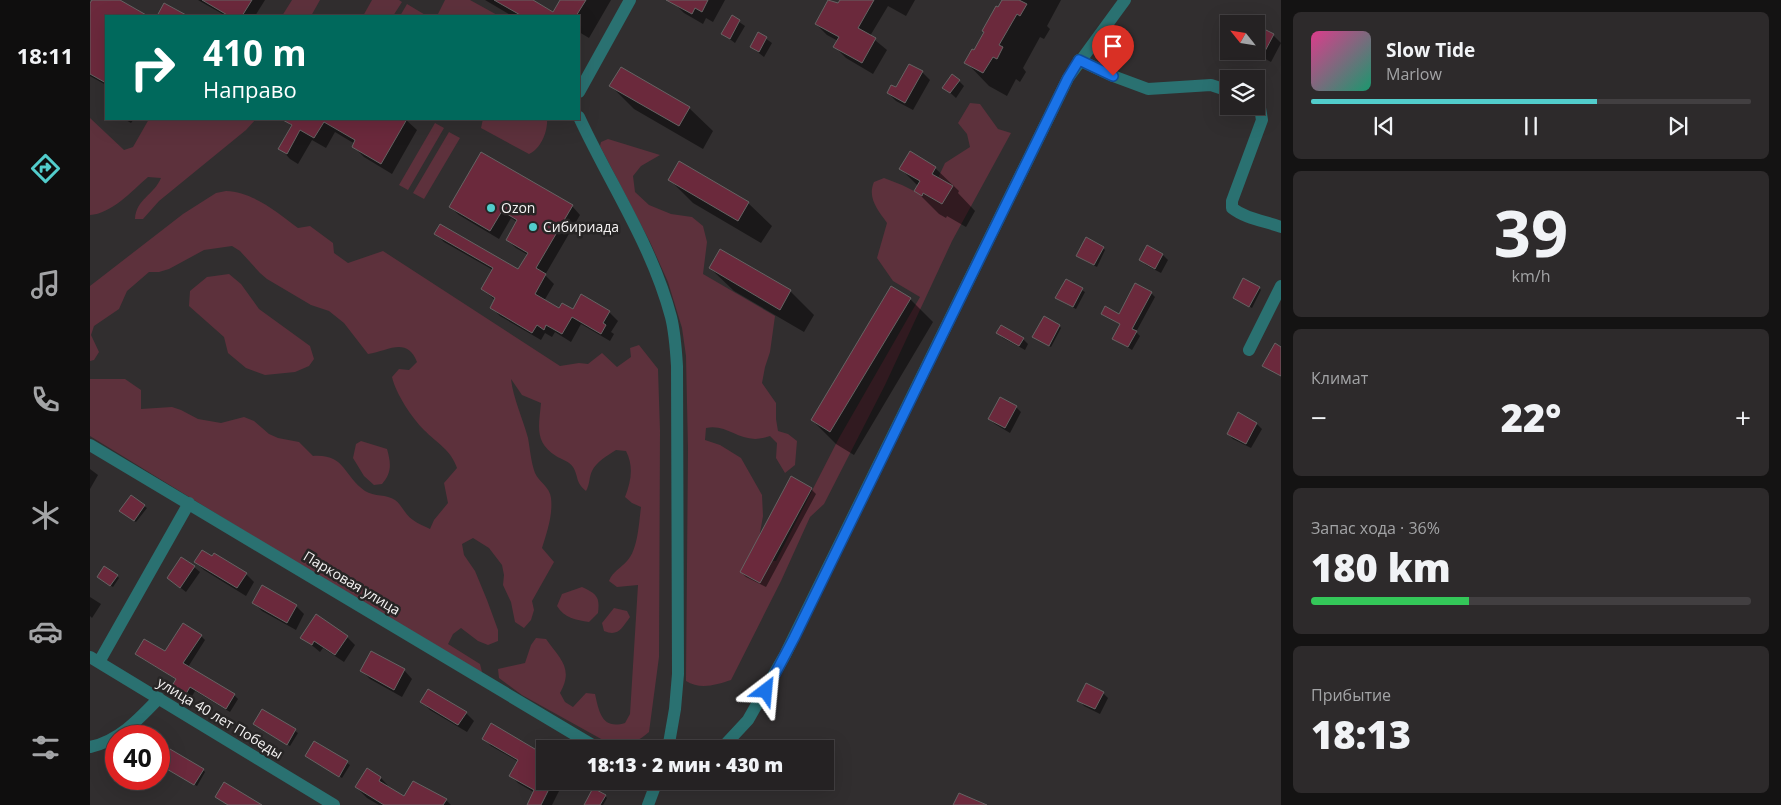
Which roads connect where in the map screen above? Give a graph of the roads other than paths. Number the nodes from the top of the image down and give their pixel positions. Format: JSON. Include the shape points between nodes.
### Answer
{"nodes":[{"id":1,"x":630,"y":0,"type":"edge"},
{"id":2,"x":1125,"y":0,"type":"edge"},
{"id":3,"x":1079,"y":60,"type":"junction"},
{"id":4,"x":1220,"y":88,"type":"edge"},
{"id":5,"x":580,"y":90,"type":"edge"},
{"id":6,"x":1261,"y":115,"type":"edge"},
{"id":7,"x":580,"y":119,"type":"edge"},
{"id":8,"x":1281,"y":227,"type":"edge"},
{"id":9,"x":1281,"y":286,"type":"edge"},
{"id":10,"x":1249,"y":350,"type":"dead end"},
{"id":11,"x":90,"y":445,"type":"edge"},
{"id":12,"x":190,"y":503,"type":"junction"},
{"id":13,"x":95,"y":659,"type":"edge"},
{"id":14,"x":159,"y":698,"type":"junction"},
{"id":15,"x":584,"y":740,"type":"edge"},
{"id":16,"x":670,"y":740,"type":"edge"},
{"id":17,"x":729,"y":740,"type":"edge"},
{"id":18,"x":90,"y":747,"type":"edge"},
{"id":19,"x":654,"y":790,"type":"edge"},
{"id":20,"x":334,"y":805,"type":"edge"},
{"id":21,"x":648,"y":805,"type":"edge"}],
"edges":[{"from":1,"to":5,"type":"street"},
{"from":2,"to":3,"type":"street"},
{"from":3,"to":4,"type":"street","via":[[1148,89],[1211,85]]},
{"from":3,"to":17,"type":"street","via":[[1055,100],[785,655],[748,720]]},
{"from":6,"to":8,"type":"street","via":[[1232,208]]},
{"from":7,"to":16,"type":"street","via":[[648,252],[672,319],[677,366],[678,674]]},
{"from":9,"to":10,"type":"street"},
{"from":11,"to":12,"type":"street","name":"Парковая улица"},
{"from":12,"to":13,"type":"street"},
{"from":12,"to":15,"type":"street","name":"Парковая улица"},
{"from":13,"to":14,"type":"street","name":"улица 40 лет Победы"},
{"from":14,"to":18,"type":"street","via":[[122,732],[103,744]]},
{"from":14,"to":20,"type":"street","name":"улица 40 лет Победы"},
{"from":19,"to":21,"type":"street"}]}
